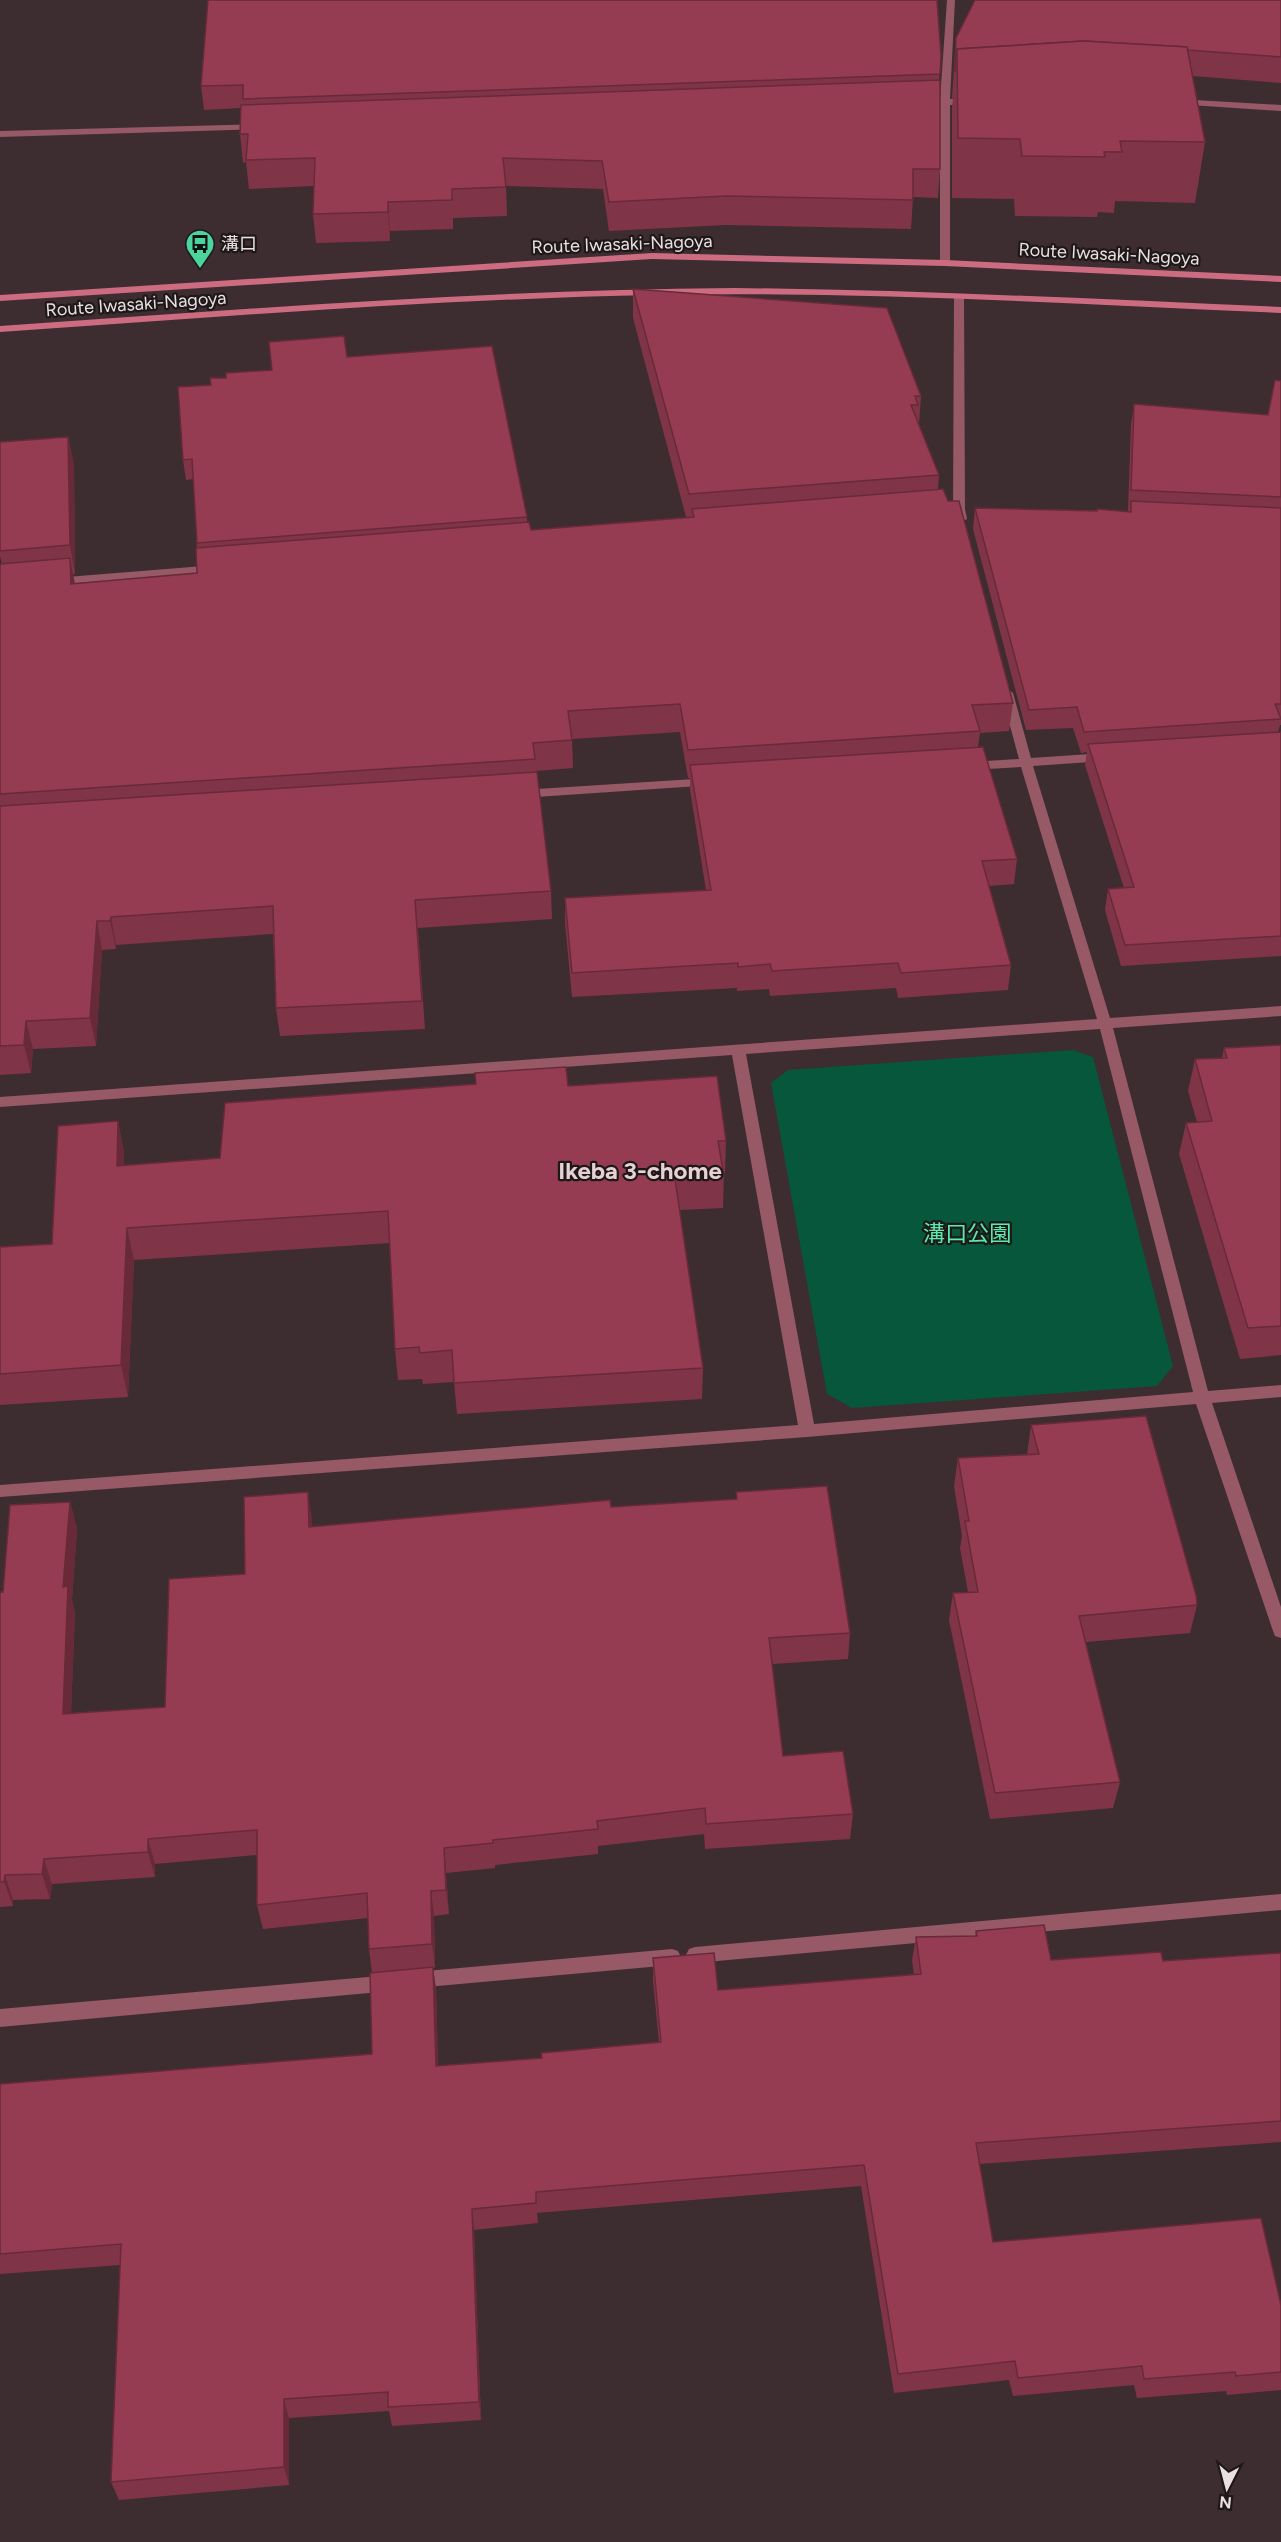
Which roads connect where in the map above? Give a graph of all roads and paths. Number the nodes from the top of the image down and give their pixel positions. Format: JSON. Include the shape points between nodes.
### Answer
{"nodes":[{"id":1,"x":951,"y":0,"type":"edge"},
{"id":2,"x":981,"y":101,"type":"edge"},
{"id":3,"x":1167,"y":101,"type":"edge"},
{"id":4,"x":945,"y":103,"type":"junction"},
{"id":5,"x":910,"y":104,"type":"edge"},
{"id":6,"x":1281,"y":108,"type":"edge"},
{"id":7,"x":269,"y":127,"type":"edge"},
{"id":8,"x":0,"y":134,"type":"edge"},
{"id":9,"x":945,"y":263,"type":"junction"},
{"id":10,"x":1281,"y":279,"type":"edge"},
{"id":11,"x":959,"y":297,"type":"junction"},
{"id":12,"x":0,"y":298,"type":"edge"},
{"id":13,"x":1281,"y":310,"type":"edge"},
{"id":14,"x":0,"y":329,"type":"edge"},
{"id":15,"x":965,"y":532,"type":"edge"},
{"id":16,"x":225,"y":568,"type":"edge"},
{"id":17,"x":47,"y":582,"type":"edge"},
{"id":18,"x":1004,"y":682,"type":"edge"},
{"id":19,"x":1119,"y":756,"type":"edge"},
{"id":20,"x":1026,"y":762,"type":"junction"},
{"id":21,"x":954,"y":767,"type":"edge"},
{"id":22,"x":728,"y":781,"type":"edge"},
{"id":23,"x":513,"y":795,"type":"edge"},
{"id":24,"x":1281,"y":1011,"type":"edge"},
{"id":25,"x":1105,"y":1023,"type":"junction"},
{"id":26,"x":738,"y":1050,"type":"junction"},
{"id":27,"x":0,"y":1102,"type":"edge"},
{"id":28,"x":1281,"y":1391,"type":"edge"},
{"id":29,"x":1202,"y":1398,"type":"junction"},
{"id":30,"x":807,"y":1431,"type":"junction"},
{"id":31,"x":0,"y":1491,"type":"edge"},
{"id":32,"x":1281,"y":1632,"type":"edge"},
{"id":33,"x":1281,"y":1902,"type":"edge"},
{"id":34,"x":0,"y":2018,"type":"edge"}],
"edges":[{"from":1,"to":4,"type":"street"},
{"from":2,"to":4,"type":"street"},
{"from":3,"to":6,"type":"street"},
{"from":4,"to":5,"type":"street"},
{"from":4,"to":9,"type":"street"},
{"from":7,"to":8,"type":"street"},
{"from":9,"to":10,"type":"main road","name":"Route Iwasaki-Nagoya"},
{"from":9,"to":12,"type":"main road","name":"Route Iwasaki-Nagoya","via":[[652,256]]},
{"from":11,"to":13,"type":"main road","name":"Route Iwasaki-Nagoya"},
{"from":11,"to":14,"type":"main road","name":"Route Iwasaki-Nagoya","via":[[849,292],[633,292],[434,300]]},
{"from":11,"to":15,"type":"street","via":[[958,509]]},
{"from":16,"to":17,"type":"street"},
{"from":18,"to":20,"type":"street"},
{"from":19,"to":20,"type":"street"},
{"from":20,"to":21,"type":"street"},
{"from":20,"to":25,"type":"street"},
{"from":22,"to":23,"type":"street"},
{"from":24,"to":25,"type":"street"},
{"from":25,"to":26,"type":"street"},
{"from":25,"to":29,"type":"street"},
{"from":26,"to":27,"type":"street"},
{"from":26,"to":30,"type":"street"},
{"from":28,"to":29,"type":"street"},
{"from":29,"to":30,"type":"street"},
{"from":29,"to":32,"type":"street"},
{"from":30,"to":31,"type":"street"},
{"from":33,"to":34,"type":"street"}]}
